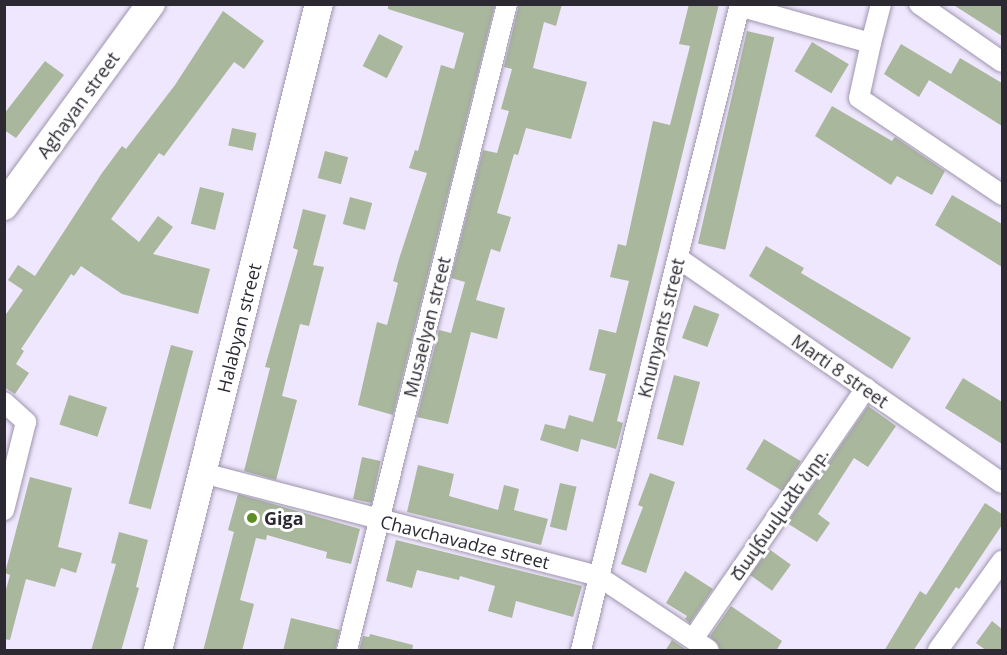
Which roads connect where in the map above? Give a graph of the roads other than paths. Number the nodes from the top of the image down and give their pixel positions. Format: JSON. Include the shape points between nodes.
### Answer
{"nodes":[{"id":1,"x":151,"y":4,"type":"edge"},
{"id":2,"x":319,"y":4,"type":"edge"},
{"id":3,"x":507,"y":4,"type":"edge"},
{"id":4,"x":881,"y":4,"type":"edge"},
{"id":5,"x":919,"y":4,"type":"edge"},
{"id":6,"x":740,"y":5,"type":"edge"},
{"id":7,"x":871,"y":43,"type":"junction"},
{"id":8,"x":1002,"y":62,"type":"edge"},
{"id":9,"x":1002,"y":195,"type":"edge"},
{"id":10,"x":4,"y":206,"type":"edge"},
{"id":11,"x":678,"y":258,"type":"junction"},
{"id":12,"x":866,"y":388,"type":"junction"},
{"id":13,"x":4,"y":402,"type":"edge"},
{"id":14,"x":204,"y":473,"type":"junction"},
{"id":15,"x":1002,"y":483,"type":"edge"},
{"id":16,"x":4,"y":510,"type":"edge"},
{"id":17,"x":379,"y":520,"type":"junction"},
{"id":18,"x":1002,"y":561,"type":"edge"},
{"id":19,"x":598,"y":576,"type":"junction"},
{"id":20,"x":693,"y":639,"type":"junction"},
{"id":21,"x":158,"y":651,"type":"edge"},
{"id":22,"x":347,"y":651,"type":"edge"},
{"id":23,"x":581,"y":651,"type":"edge"},
{"id":24,"x":709,"y":651,"type":"edge"},
{"id":25,"x":938,"y":651,"type":"edge"}],
"edges":[{"from":1,"to":10,"type":"main road","name":"Aghayan street"},
{"from":2,"to":14,"type":"main road","name":"Halabyan street"},
{"from":3,"to":17,"type":"street","name":"Musaelyan street"},
{"from":4,"to":7,"type":"street"},
{"from":5,"to":8,"type":"street"},
{"from":6,"to":7,"type":"street"},
{"from":6,"to":11,"type":"street","name":"Knunyants street"},
{"from":7,"to":9,"type":"street","via":[[859,98]]},
{"from":11,"to":12,"type":"street","name":"Marti 8 street"},
{"from":11,"to":19,"type":"street","name":"Knunyants street"},
{"from":12,"to":15,"type":"street","name":"Marti 8 street"},
{"from":12,"to":20,"type":"street","name":"Ճավճավաձե նրբ."},
{"from":13,"to":16,"type":"street","via":[[26,422]]},
{"from":14,"to":17,"type":"street","name":"Chavchavadze street"},
{"from":14,"to":21,"type":"main road","name":"Halabyan street"},
{"from":17,"to":19,"type":"street","name":"Chavchavadze street"},
{"from":17,"to":22,"type":"street","name":"Musaelyan street"},
{"from":18,"to":25,"type":"street"},
{"from":19,"to":20,"type":"street","name":"Chavchavadze street"},
{"from":19,"to":23,"type":"street","name":"Knunyants street"},
{"from":20,"to":24,"type":"street","name":"Chavchavadze street"}]}
